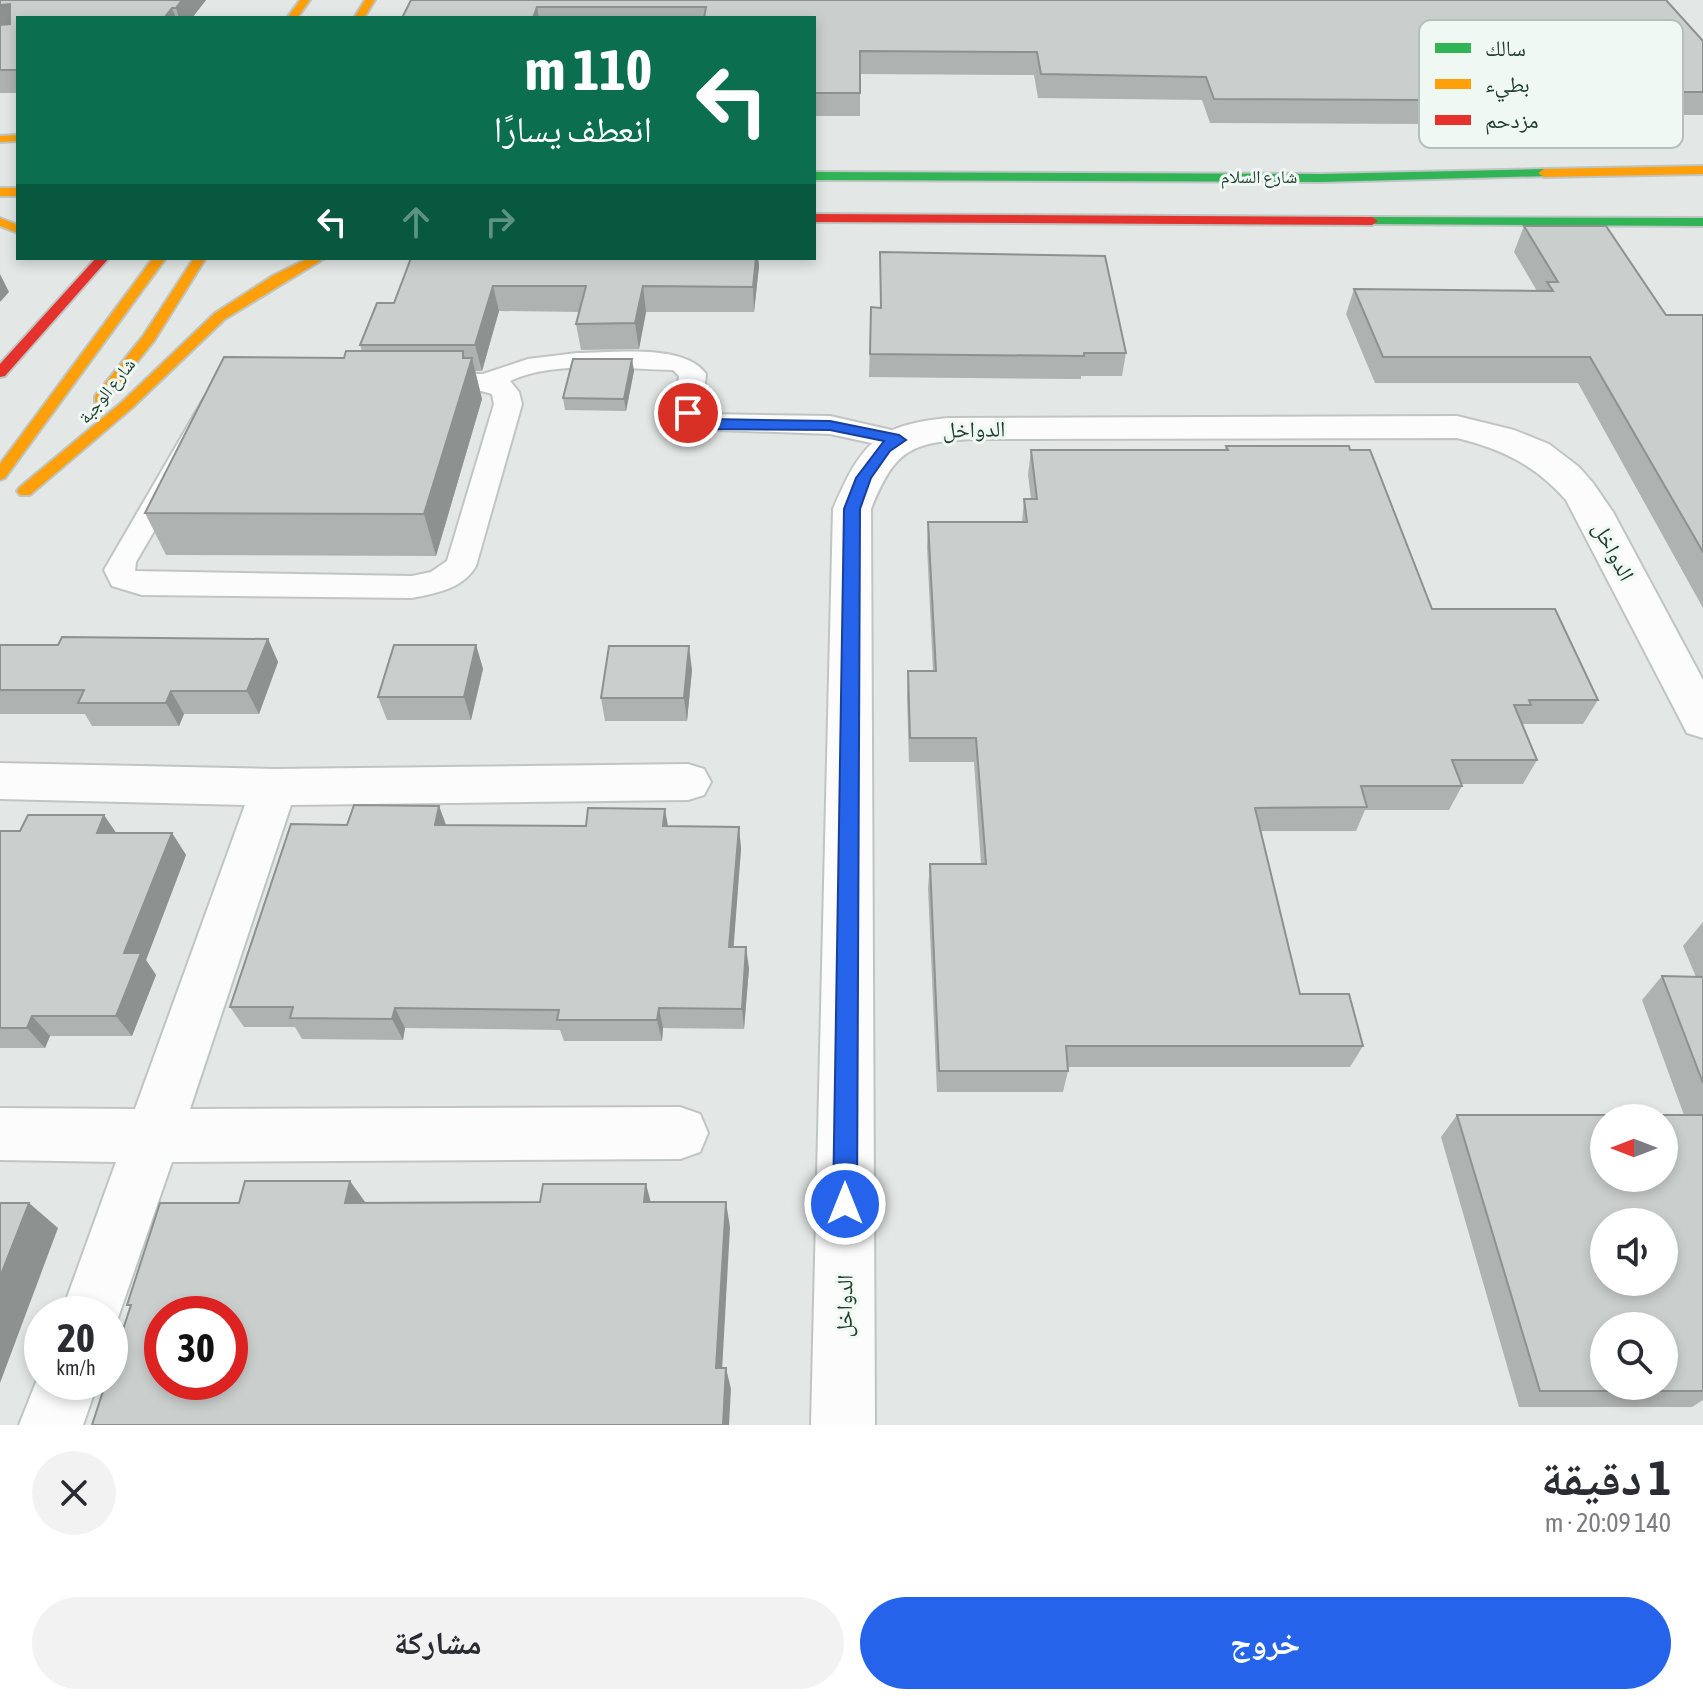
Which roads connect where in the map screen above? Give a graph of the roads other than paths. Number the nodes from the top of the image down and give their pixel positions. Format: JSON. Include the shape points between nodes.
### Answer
{"nodes":[{"id":1,"x":1703,"y":170,"type":"edge"},
{"id":2,"x":816,"y":176,"type":"edge"},
{"id":3,"x":816,"y":218,"type":"edge"},
{"id":4,"x":1703,"y":222,"type":"edge"},
{"id":5,"x":1629,"y":224,"type":"junction"},
{"id":6,"x":1703,"y":241,"type":"edge"},
{"id":7,"x":101,"y":260,"type":"edge"},
{"id":8,"x":159,"y":260,"type":"edge"},
{"id":9,"x":199,"y":260,"type":"edge"},
{"id":10,"x":315,"y":260,"type":"edge"},
{"id":11,"x":66,"y":267,"type":"dead end"},
{"id":12,"x":46,"y":320,"type":"junction"},
{"id":13,"x":0,"y":373,"type":"edge"},
{"id":14,"x":487,"y":382,"type":"junction"},
{"id":15,"x":899,"y":440,"type":"junction"},
{"id":16,"x":0,"y":475,"type":"edge"},
{"id":17,"x":25,"y":491,"type":"junction"},
{"id":18,"x":8,"y":505,"type":"dead end"},
{"id":19,"x":1703,"y":721,"type":"edge"},
{"id":20,"x":0,"y":781,"type":"edge"},
{"id":21,"x":688,"y":782,"type":"dead end"},
{"id":22,"x":274,"y":787,"type":"junction"},
{"id":23,"x":680,"y":1133,"type":"dead end"},
{"id":24,"x":0,"y":1134,"type":"edge"},
{"id":25,"x":155,"y":1136,"type":"junction"},
{"id":26,"x":97,"y":1296,"type":"edge"},
{"id":27,"x":60,"y":1400,"type":"edge"},
{"id":28,"x":51,"y":1425,"type":"edge"},
{"id":29,"x":843,"y":1425,"type":"edge"}],
"edges":[{"from":1,"to":2,"type":"main road","name":"شارع السلام","via":[[1322,178]]},
{"from":3,"to":5,"type":"main road","name":"شارع السلام"},
{"from":4,"to":5,"type":"main road","name":"شارع السلام"},
{"from":5,"to":6,"type":"main road"},
{"from":7,"to":12,"type":"main road"},
{"from":8,"to":16,"type":"main road"},
{"from":9,"to":17,"type":"main road","name":"شارع الوجبة","via":[[149,338]]},
{"from":10,"to":17,"type":"main road","via":[[220,316],[127,405]]},
{"from":11,"to":12,"type":"main road"},
{"from":12,"to":13,"type":"main road"},
{"from":14,"to":14,"type":"lane","via":[[255,381],[233,387],[218,398],[121,562],[123,578],[142,584],[412,587],[453,575],[467,556],[508,404],[504,390]]},
{"from":14,"to":15,"type":"lane","via":[[531,364],[674,362],[693,374],[688,413],[699,423],[830,425]]},
{"from":15,"to":19,"type":"street","name":"الدواخل","via":[[929,430],[974,428],[1457,427],[1504,437],[1544,455],[1573,481]]},
{"from":15,"to":29,"type":"street","name":"الدواخل","via":[[884,447],[863,478],[852,509]]},
{"from":17,"to":18,"type":"main road","name":"شارع الوجبة"},
{"from":20,"to":22,"type":"street"},
{"from":21,"to":22,"type":"street"},
{"from":22,"to":25,"type":"street"},
{"from":23,"to":25,"type":"street"},
{"from":24,"to":25,"type":"street"},
{"from":25,"to":26,"type":"street"},
{"from":27,"to":28,"type":"street"}]}
